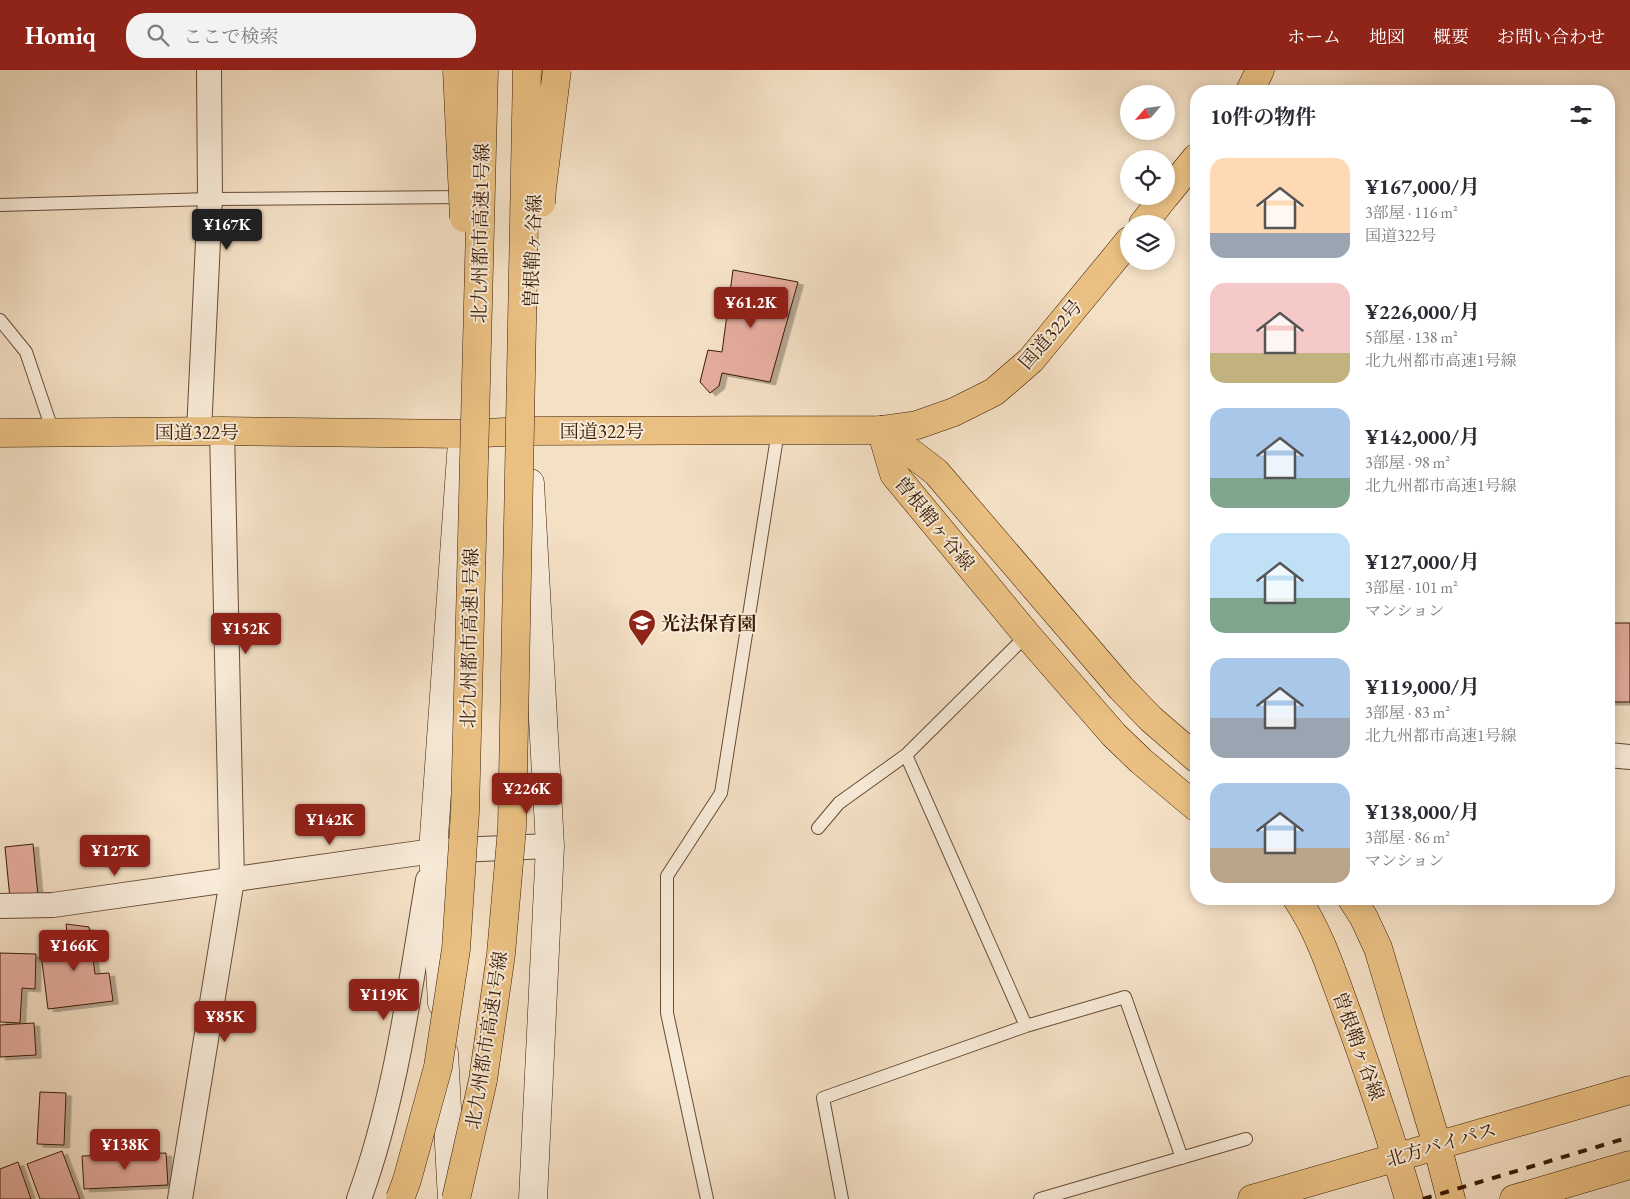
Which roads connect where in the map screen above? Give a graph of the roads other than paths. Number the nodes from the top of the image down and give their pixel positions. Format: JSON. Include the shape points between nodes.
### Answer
{"nodes":[{"id":1,"x":209,"y":70,"type":"edge"},
{"id":2,"x":457,"y":70,"type":"edge"},
{"id":3,"x":468,"y":70,"type":"edge"},
{"id":4,"x":484,"y":70,"type":"edge"},
{"id":5,"x":527,"y":70,"type":"edge"},
{"id":6,"x":538,"y":70,"type":"edge"},
{"id":7,"x":557,"y":70,"type":"edge"},
{"id":8,"x":1260,"y":70,"type":"edge"},
{"id":9,"x":1253,"y":85,"type":"edge"},
{"id":10,"x":1190,"y":166,"type":"edge"},
{"id":11,"x":1175,"y":185,"type":"edge"},
{"id":12,"x":468,"y":197,"type":"junction"},
{"id":13,"x":210,"y":199,"type":"junction"},
{"id":14,"x":0,"y":205,"type":"edge"},
{"id":15,"x":1159,"y":205,"type":"edge"},
{"id":16,"x":1150,"y":215,"type":"edge"},
{"id":17,"x":1120,"y":252,"type":"edge"},
{"id":18,"x":0,"y":320,"type":"edge"},
{"id":19,"x":881,"y":430,"type":"junction"},
{"id":20,"x":211,"y":431,"type":"junction"},
{"id":21,"x":527,"y":431,"type":"junction"},
{"id":22,"x":778,"y":431,"type":"junction"},
{"id":23,"x":53,"y":432,"type":"junction"},
{"id":24,"x":0,"y":433,"type":"edge"},
{"id":25,"x":468,"y":442,"type":"junction"},
{"id":26,"x":1027,"y":635,"type":"junction"},
{"id":27,"x":1190,"y":753,"type":"edge"},
{"id":28,"x":906,"y":755,"type":"junction"},
{"id":29,"x":1615,"y":755,"type":"edge"},
{"id":30,"x":514,"y":756,"type":"junction"},
{"id":31,"x":1630,"y":756,"type":"edge"},
{"id":32,"x":1190,"y":802,"type":"edge"},
{"id":33,"x":818,"y":828,"type":"dead end"},
{"id":34,"x":550,"y":846,"type":"junction"},
{"id":35,"x":434,"y":851,"type":"junction"},
{"id":36,"x":232,"y":880,"type":"junction"},
{"id":37,"x":1301,"y":905,"type":"edge"},
{"id":38,"x":1356,"y":905,"type":"edge"},
{"id":39,"x":0,"y":906,"type":"edge"},
{"id":40,"x":1026,"y":1026,"type":"junction"},
{"id":41,"x":1630,"y":1090,"type":"edge"},
{"id":42,"x":1246,"y":1139,"type":"dead end"},
{"id":43,"x":1437,"y":1145,"type":"junction"},
{"id":44,"x":1396,"y":1157,"type":"junction"},
{"id":45,"x":1182,"y":1158,"type":"junction"},
{"id":46,"x":1630,"y":1165,"type":"edge"},
{"id":47,"x":180,"y":1199,"type":"edge"},
{"id":48,"x":359,"y":1199,"type":"edge"},
{"id":49,"x":400,"y":1199,"type":"edge"},
{"id":50,"x":454,"y":1199,"type":"edge"},
{"id":51,"x":533,"y":1199,"type":"edge"},
{"id":52,"x":707,"y":1199,"type":"edge"},
{"id":53,"x":842,"y":1199,"type":"edge"},
{"id":54,"x":1040,"y":1199,"type":"edge"},
{"id":55,"x":1252,"y":1199,"type":"edge"},
{"id":56,"x":1409,"y":1199,"type":"edge"},
{"id":57,"x":1451,"y":1199,"type":"edge"},
{"id":58,"x":1514,"y":1199,"type":"edge"}],
"edges":[{"from":1,"to":13,"type":"street"},
{"from":2,"to":25,"type":"main road","bridge":true},
{"from":3,"to":12,"type":"main road"},
{"from":4,"to":25,"type":"main road","name":"北九州都市高速1号線","bridge":true},
{"from":5,"to":30,"type":"main road","name":"北九州都市高速1号線","bridge":true},
{"from":6,"to":21,"type":"main road","name":"曽根鞘ヶ谷線"},
{"from":7,"to":30,"type":"main road","bridge":true,"via":[[542,188],[525,660]]},
{"from":8,"to":9,"type":"main road"},
{"from":10,"to":11,"type":"main road"},
{"from":12,"to":13,"type":"lane"},
{"from":12,"to":25,"type":"main road"},
{"from":13,"to":14,"type":"lane"},
{"from":13,"to":20,"type":"street"},
{"from":15,"to":16,"type":"main road"},
{"from":17,"to":19,"type":"main road","name":"国道322号","via":[[1031,360],[994,392],[954,412],[917,425]]},
{"from":18,"to":23,"type":"lane","via":[[26,352]]},
{"from":19,"to":22,"type":"main road","name":"国道322号"},
{"from":19,"to":26,"type":"main road","name":"曽根鞘ヶ谷線","via":[[894,474]]},
{"from":19,"to":27,"type":"main road","name":"曽根鞘ヶ谷線","via":[[936,472],[1121,688]]},
{"from":20,"to":23,"type":"main road","name":"国道322号"},
{"from":20,"to":25,"type":"main road","name":"国道322号"},
{"from":20,"to":36,"type":"street"},
{"from":21,"to":22,"type":"main road","name":"国道322号"},
{"from":21,"to":25,"type":"main road","name":"国道322号"},
{"from":21,"to":34,"type":"street"},
{"from":22,"to":52,"type":"lane","via":[[721,793],[667,876],[666,1013]]},
{"from":23,"to":24,"type":"main road","name":"国道322号"},
{"from":25,"to":35,"type":"street"},
{"from":25,"to":49,"type":"main road","name":"北九州都市高速1号線","bridge":true,"via":[[465,812],[456,949],[438,1067]]},
{"from":26,"to":28,"type":"lane"},
{"from":26,"to":32,"type":"main road","name":"曽根鞘ヶ谷線","via":[[1114,735]]},
{"from":28,"to":33,"type":"lane","via":[[839,803]]},
{"from":28,"to":40,"type":"lane"},
{"from":29,"to":31,"type":"street"},
{"from":30,"to":50,"type":"main road","name":"北九州都市高速1号線","bridge":true,"via":[[512,828],[501,954],[483,1080]]},
{"from":34,"to":35,"type":"street"},
{"from":34,"to":51,"type":"street"},
{"from":35,"to":36,"type":"street"},
{"from":35,"to":48,"type":"street","via":[[398,1051],[374,1160]]},
{"from":35,"to":50,"type":"street"},
{"from":36,"to":39,"type":"street","via":[[53,905]]},
{"from":36,"to":47,"type":"street"},
{"from":37,"to":44,"type":"main road","name":"曽根鞘ヶ谷線","via":[[1324,949]]},
{"from":38,"to":43,"type":"main road","via":[[1378,948]]},
{"from":40,"to":45,"type":"lane","via":[[1124,997]]},
{"from":40,"to":53,"type":"lane","via":[[823,1098]]},
{"from":41,"to":43,"type":"main road","name":"北方バイパス"},
{"from":42,"to":45,"type":"lane"},
{"from":43,"to":44,"type":"main road","name":"北方バイパス"},
{"from":43,"to":57,"type":"main road"},
{"from":44,"to":55,"type":"main road","name":"北方バイパス"},
{"from":44,"to":56,"type":"main road","name":"曽根鞘ヶ谷線"},
{"from":45,"to":54,"type":"lane"},
{"from":46,"to":58,"type":"main road"}]}
